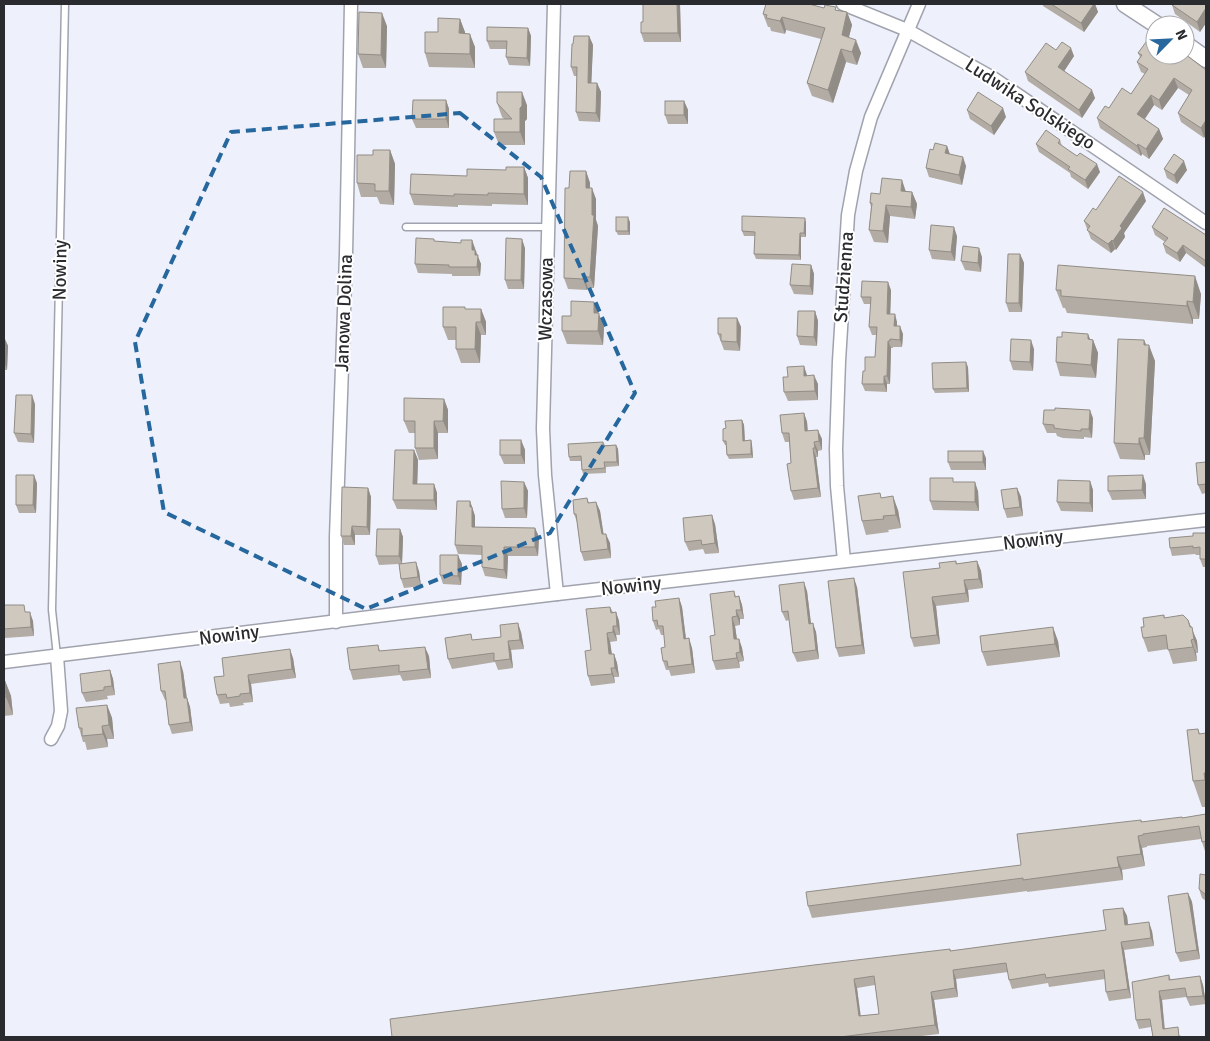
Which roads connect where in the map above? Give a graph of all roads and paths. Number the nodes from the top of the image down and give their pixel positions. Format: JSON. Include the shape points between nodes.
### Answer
{"nodes":[{"id":1,"x":65,"y":4,"type":"edge"},
{"id":2,"x":352,"y":4,"type":"edge"},
{"id":3,"x":554,"y":4,"type":"edge"},
{"id":4,"x":843,"y":4,"type":"edge"},
{"id":5,"x":919,"y":4,"type":"edge"},
{"id":6,"x":1126,"y":4,"type":"edge"},
{"id":7,"x":1145,"y":17,"type":"edge"},
{"id":8,"x":907,"y":30,"type":"junction"},
{"id":9,"x":1195,"y":51,"type":"edge"},
{"id":10,"x":1206,"y":59,"type":"edge"},
{"id":11,"x":1206,"y":223,"type":"edge"},
{"id":12,"x":406,"y":227,"type":"dead end"},
{"id":13,"x":547,"y":228,"type":"junction"},
{"id":14,"x":1206,"y":520,"type":"edge"},
{"id":15,"x":844,"y":561,"type":"junction"},
{"id":16,"x":556,"y":594,"type":"junction"},
{"id":17,"x":336,"y":622,"type":"junction"},
{"id":18,"x":56,"y":656,"type":"junction"},
{"id":19,"x":4,"y":662,"type":"edge"},
{"id":20,"x":51,"y":739,"type":"dead end"}],
"edges":[{"from":1,"to":18,"type":"lane","name":"Nowiny","via":[[52,610]]},
{"from":2,"to":17,"type":"street","name":"Janowa Dolina"},
{"from":3,"to":13,"type":"street","name":"Wczasowa"},
{"from":4,"to":8,"type":"street","name":"Ludwika Solskiego"},
{"from":5,"to":8,"type":"street","name":"Studzienna"},
{"from":6,"to":7,"type":"street"},
{"from":8,"to":11,"type":"street","name":"Ludwika Solskiego","via":[[993,78]]},
{"from":8,"to":15,"type":"street","name":"Studzienna","via":[[867,131],[848,215],[836,430],[836,486]]},
{"from":9,"to":10,"type":"street"},
{"from":12,"to":13,"type":"lane"},
{"from":13,"to":16,"type":"street","name":"Wczasowa","via":[[543,429]]},
{"from":14,"to":15,"type":"street","name":"Nowiny"},
{"from":15,"to":16,"type":"street","name":"Nowiny"},
{"from":16,"to":17,"type":"street","name":"Nowiny"},
{"from":17,"to":18,"type":"street","name":"Nowiny"},
{"from":18,"to":19,"type":"street","name":"Nowiny"},
{"from":18,"to":20,"type":"street","via":[[61,711]]}]}
